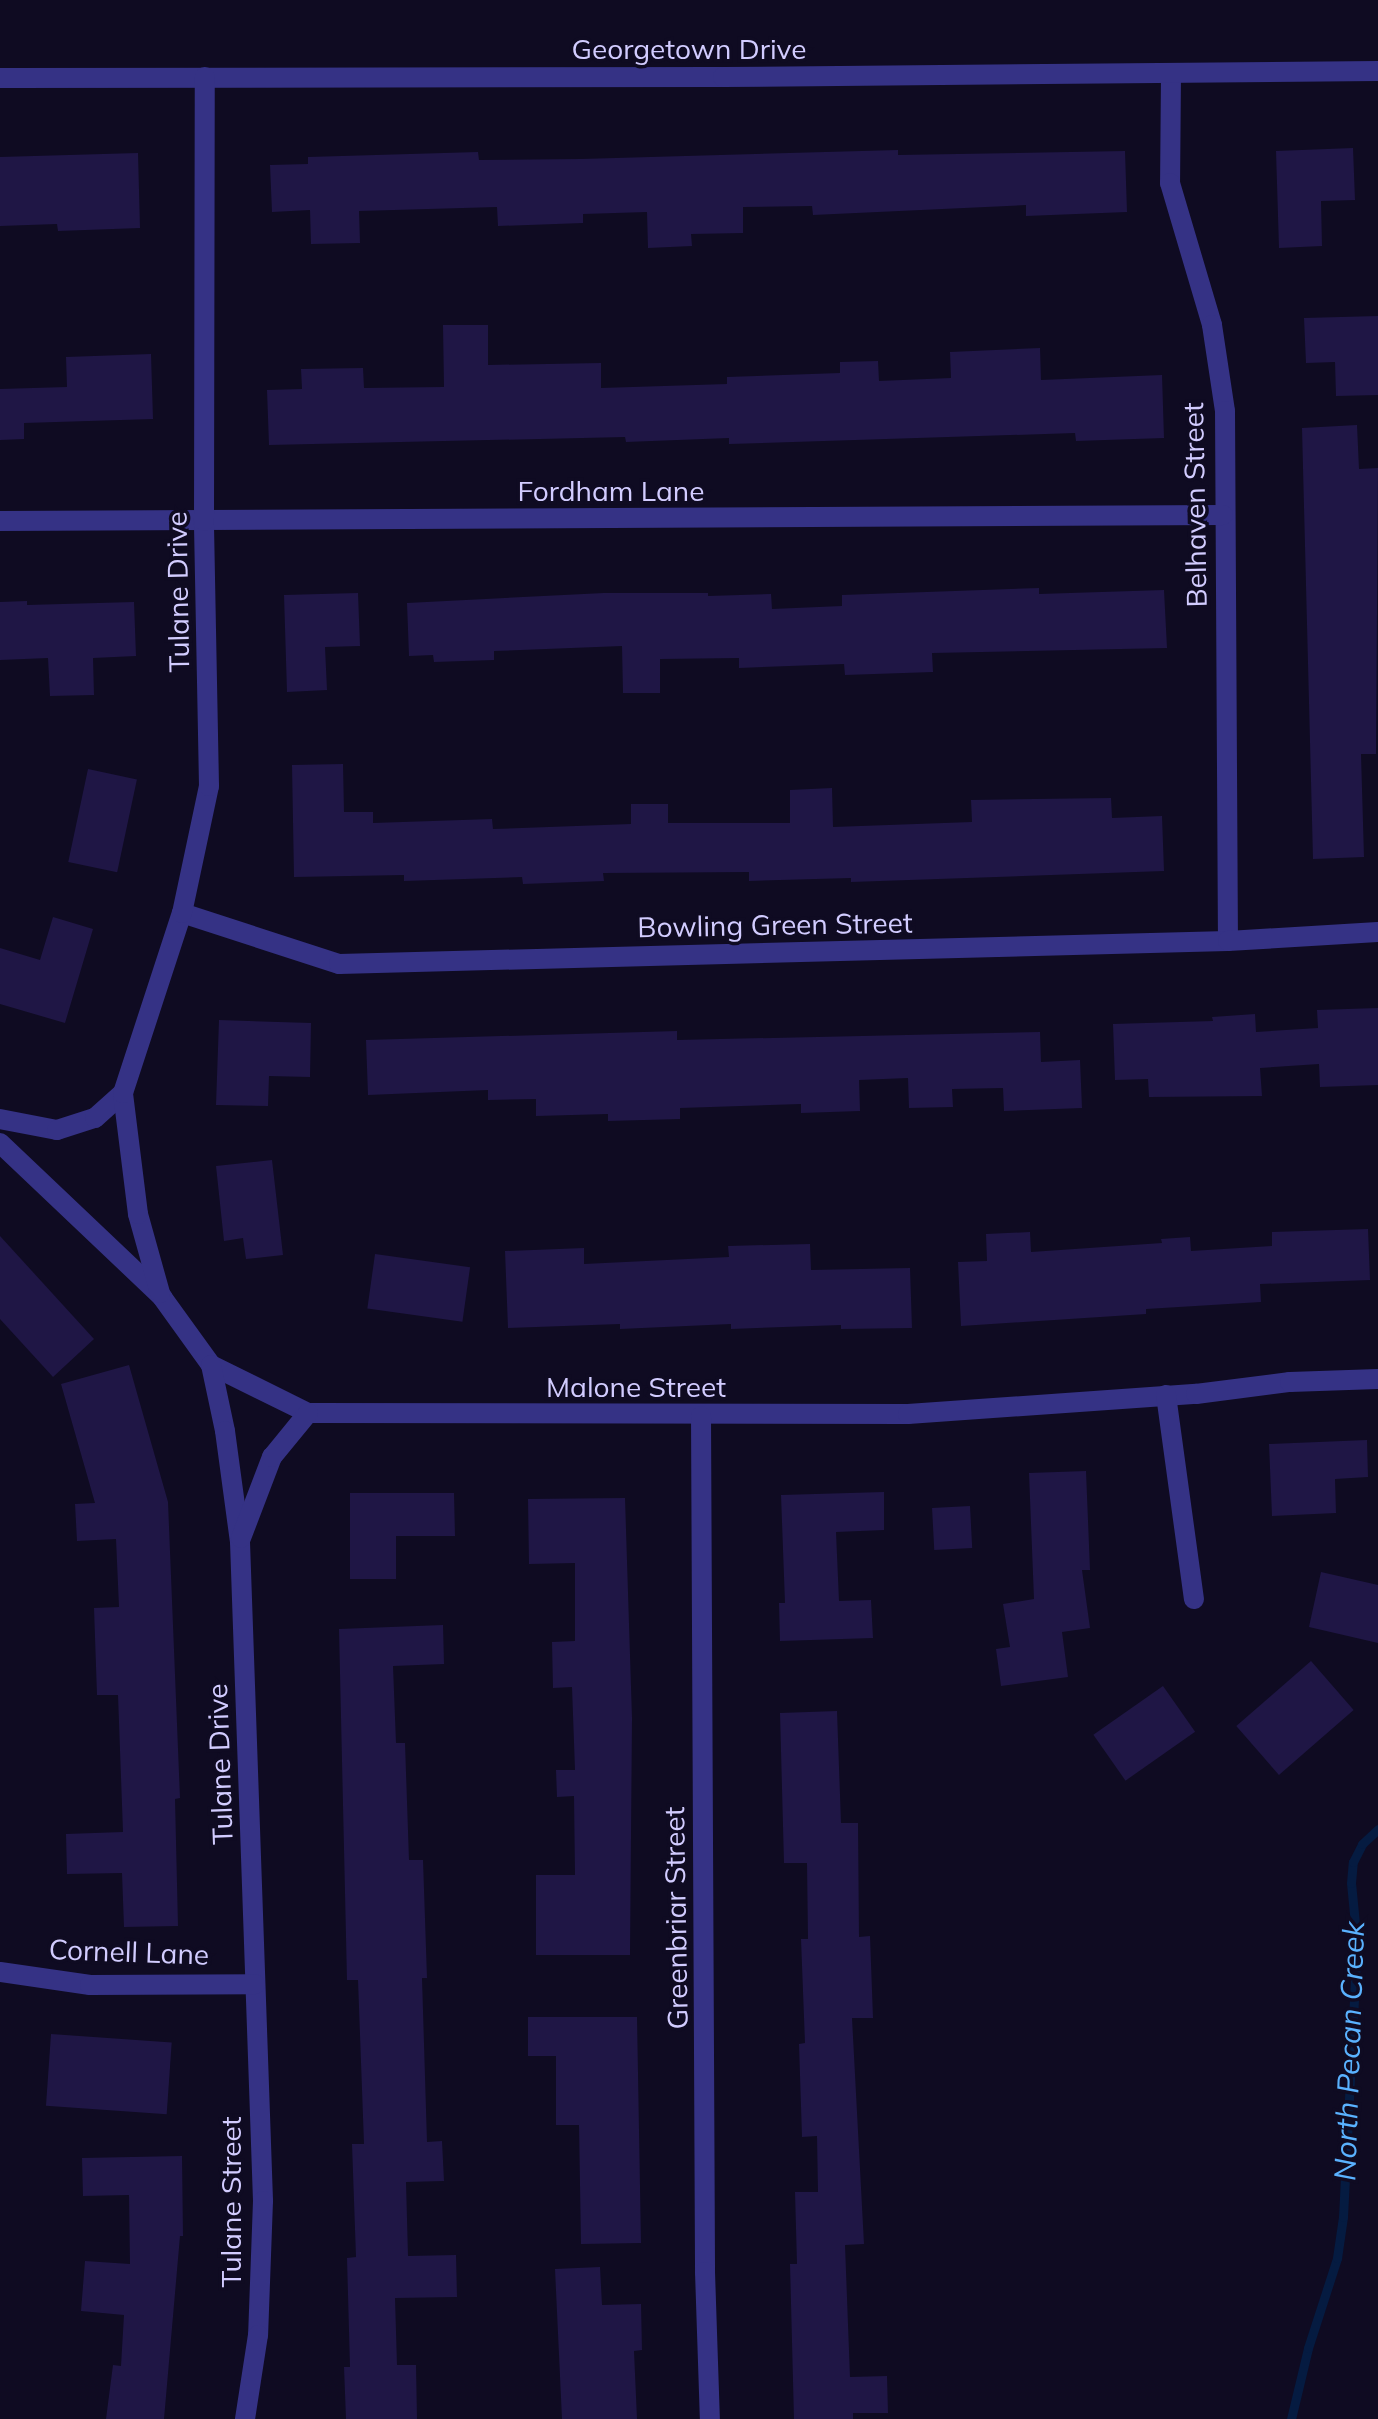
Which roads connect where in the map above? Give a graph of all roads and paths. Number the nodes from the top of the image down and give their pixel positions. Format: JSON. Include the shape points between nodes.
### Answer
{"nodes":[{"id":1,"x":1378,"y":71,"type":"edge"},
{"id":2,"x":1171,"y":74,"type":"junction"},
{"id":3,"x":205,"y":77,"type":"junction"},
{"id":4,"x":0,"y":78,"type":"edge"},
{"id":5,"x":1223,"y":515,"type":"junction"},
{"id":6,"x":0,"y":521,"type":"edge"},
{"id":7,"x":204,"y":521,"type":"junction"},
{"id":8,"x":182,"y":913,"type":"junction"},
{"id":9,"x":1378,"y":932,"type":"edge"},
{"id":10,"x":1228,"y":941,"type":"junction"},
{"id":11,"x":123,"y":1093,"type":"junction"},
{"id":12,"x":0,"y":1119,"type":"edge"},
{"id":13,"x":0,"y":1143,"type":"edge"},
{"id":14,"x":162,"y":1297,"type":"junction"},
{"id":15,"x":211,"y":1365,"type":"junction"},
{"id":16,"x":1378,"y":1379,"type":"edge"},
{"id":17,"x":1166,"y":1395,"type":"junction"},
{"id":18,"x":308,"y":1413,"type":"junction"},
{"id":19,"x":701,"y":1416,"type":"junction"},
{"id":20,"x":240,"y":1542,"type":"junction"},
{"id":21,"x":1194,"y":1599,"type":"dead end"},
{"id":22,"x":0,"y":1972,"type":"edge"},
{"id":23,"x":255,"y":1984,"type":"junction"},
{"id":24,"x":245,"y":2419,"type":"edge"},
{"id":25,"x":710,"y":2419,"type":"edge"}],
"edges":[{"from":1,"to":2,"type":"street","name":"Georgetown Drive"},
{"from":2,"to":3,"type":"street","name":"Georgetown Drive"},
{"from":2,"to":5,"type":"street","name":"Belhaven Street","via":[[1170,183],[1212,325],[1225,411]]},
{"from":3,"to":4,"type":"street","name":"Georgetown Drive"},
{"from":3,"to":7,"type":"street","name":"Tulane Drive"},
{"from":5,"to":7,"type":"street","name":"Fordham Lane"},
{"from":5,"to":10,"type":"street","name":"Belhaven Street"},
{"from":6,"to":7,"type":"street","name":"Fordham Lane"},
{"from":7,"to":8,"type":"street","name":"Tulane Drive","via":[[209,786]]},
{"from":8,"to":10,"type":"street","name":"Bowling Green Street","via":[[339,964]]},
{"from":8,"to":11,"type":"street","name":"Tulane Drive"},
{"from":9,"to":10,"type":"street","name":"Bowling Green Street"},
{"from":11,"to":12,"type":"street","via":[[95,1118],[57,1130]]},
{"from":11,"to":14,"type":"street","name":"Tulane Drive","via":[[138,1214]]},
{"from":13,"to":14,"type":"street","name":"Malone Street"},
{"from":14,"to":15,"type":"street","name":"Malone Street"},
{"from":15,"to":18,"type":"street","name":"Malone Street"},
{"from":15,"to":20,"type":"street","name":"Tulane Drive"},
{"from":16,"to":17,"type":"street","name":"Malone Street"},
{"from":17,"to":19,"type":"street","name":"Malone Street","via":[[908,1414]]},
{"from":17,"to":21,"type":"street"},
{"from":18,"to":19,"type":"street","name":"Malone Street"},
{"from":18,"to":20,"type":"street","name":"Tulane Drive","via":[[272,1457]]},
{"from":19,"to":25,"type":"street","name":"Greenbriar Street"},
{"from":20,"to":23,"type":"street","name":"Tulane Drive"},
{"from":22,"to":23,"type":"street","name":"Cornell Lane","via":[[90,1985]]},
{"from":23,"to":24,"type":"street","name":"Tulane Street","via":[[263,2201],[258,2335]]}]}
